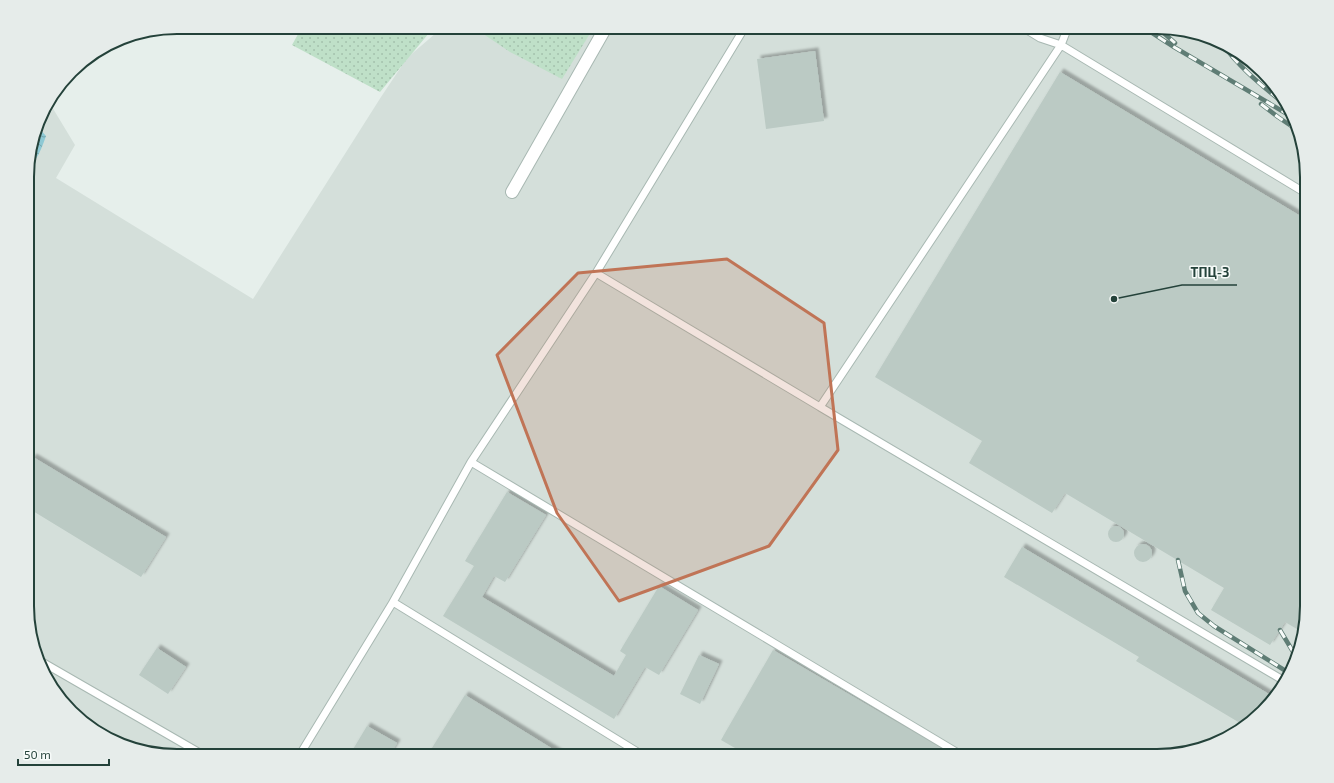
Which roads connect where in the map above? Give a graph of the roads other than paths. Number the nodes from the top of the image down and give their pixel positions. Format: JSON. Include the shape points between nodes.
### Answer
{"nodes":[{"id":1,"x":602,"y":34,"type":"edge"},
{"id":2,"x":741,"y":34,"type":"edge"},
{"id":3,"x":1033,"y":34,"type":"edge"},
{"id":4,"x":1065,"y":34,"type":"edge"},
{"id":5,"x":1061,"y":45,"type":"junction"},
{"id":6,"x":1300,"y":190,"type":"edge"},
{"id":7,"x":512,"y":192,"type":"dead end"},
{"id":8,"x":596,"y":273,"type":"junction"},
{"id":9,"x":820,"y":407,"type":"junction"},
{"id":10,"x":471,"y":462,"type":"junction"},
{"id":11,"x":393,"y":602,"type":"junction"},
{"id":12,"x":47,"y":665,"type":"edge"},
{"id":13,"x":1280,"y":679,"type":"edge"},
{"id":14,"x":193,"y":749,"type":"edge"},
{"id":15,"x":303,"y":749,"type":"edge"},
{"id":16,"x":633,"y":749,"type":"edge"},
{"id":17,"x":952,"y":749,"type":"edge"}],
"edges":[{"from":1,"to":7,"type":"street"},
{"from":2,"to":8,"type":"lane"},
{"from":3,"to":5,"type":"lane"},
{"from":4,"to":5,"type":"lane"},
{"from":5,"to":6,"type":"lane"},
{"from":5,"to":9,"type":"lane"},
{"from":8,"to":9,"type":"lane"},
{"from":8,"to":10,"type":"lane"},
{"from":9,"to":13,"type":"lane"},
{"from":10,"to":11,"type":"lane"},
{"from":10,"to":17,"type":"lane"},
{"from":11,"to":15,"type":"lane"},
{"from":11,"to":16,"type":"lane"},
{"from":12,"to":14,"type":"lane"}]}
